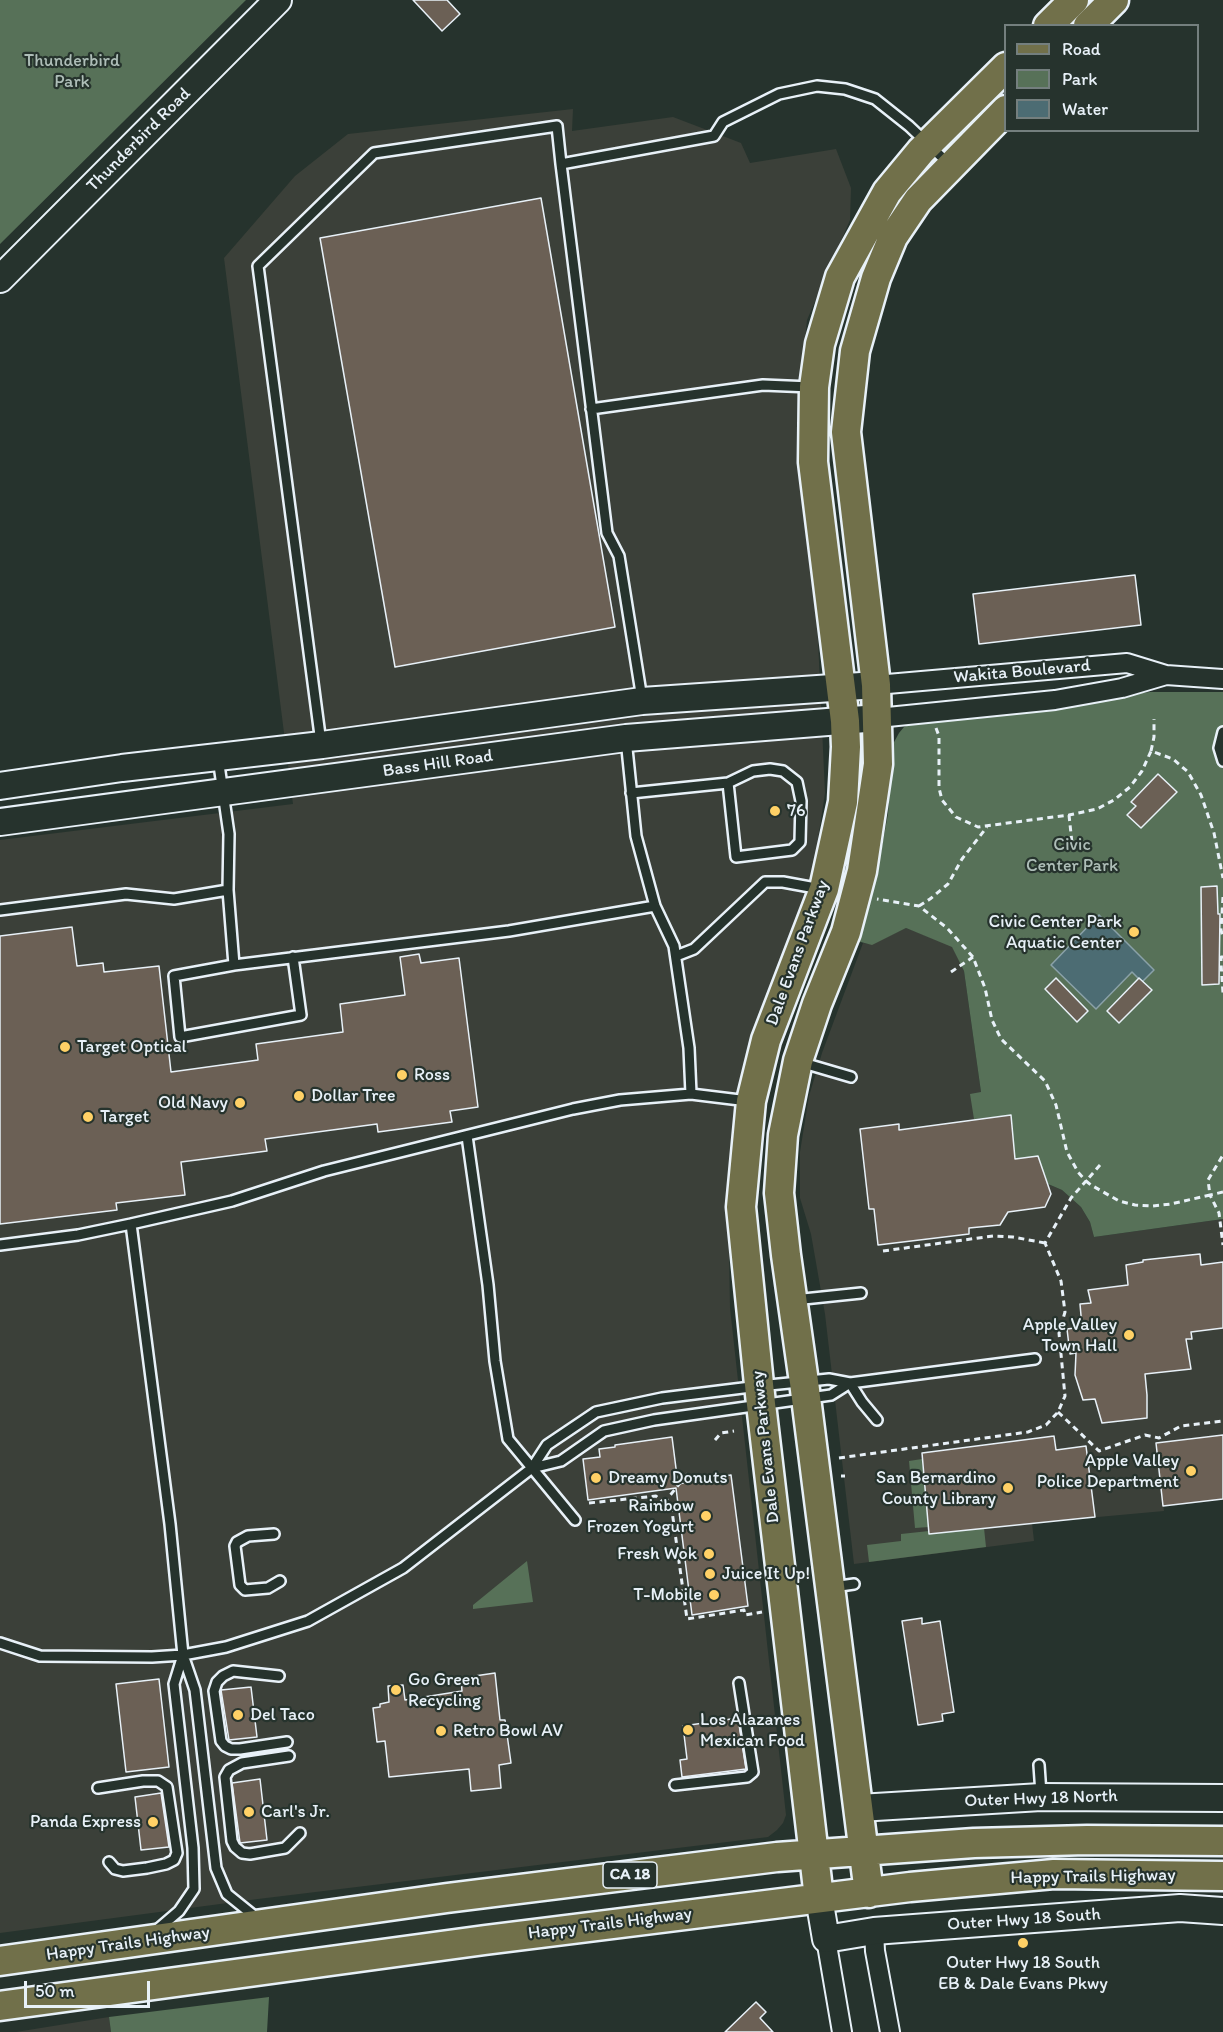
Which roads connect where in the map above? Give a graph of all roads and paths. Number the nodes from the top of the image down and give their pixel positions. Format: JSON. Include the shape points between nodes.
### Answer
{"nodes":[{"id":1,"x":279,"y":0,"type":"edge"},
{"id":2,"x":1074,"y":0,"type":"edge"},
{"id":3,"x":1113,"y":0,"type":"edge"},
{"id":4,"x":1050,"y":24,"type":"edge"},
{"id":5,"x":1090,"y":24,"type":"edge"},
{"id":6,"x":1004,"y":68,"type":"edge"},
{"id":7,"x":1004,"y":111,"type":"edge"},
{"id":8,"x":928,"y":144,"type":"junction"},
{"id":9,"x":561,"y":164,"type":"junction"},
{"id":10,"x":951,"y":166,"type":"junction"},
{"id":11,"x":0,"y":279,"type":"edge"},
{"id":12,"x":814,"y":387,"type":"junction"},
{"id":13,"x":591,"y":409,"type":"junction"},
{"id":14,"x":1166,"y":675,"type":"junction"},
{"id":15,"x":1223,"y":679,"type":"edge"},
{"id":16,"x":876,"y":684,"type":"junction"},
{"id":17,"x":842,"y":687,"type":"junction"},
{"id":18,"x":642,"y":701,"type":"junction"},
{"id":19,"x":878,"y":718,"type":"junction"},
{"id":20,"x":1154,"y":718,"type":"dead end"},
{"id":21,"x":845,"y":721,"type":"junction"},
{"id":22,"x":934,"y":725,"type":"dead end"},
{"id":23,"x":1223,"y":732,"type":"edge"},
{"id":24,"x":626,"y":738,"type":"junction"},
{"id":25,"x":322,"y":745,"type":"junction"},
{"id":26,"x":1151,"y":751,"type":"junction"},
{"id":27,"x":218,"y":757,"type":"junction"},
{"id":28,"x":1223,"y":761,"type":"edge"},
{"id":29,"x":728,"y":783,"type":"junction"},
{"id":30,"x":0,"y":786,"type":"edge"},
{"id":31,"x":223,"y":793,"type":"junction"},
{"id":32,"x":631,"y":793,"type":"junction"},
{"id":33,"x":1069,"y":815,"type":"junction"},
{"id":34,"x":0,"y":822,"type":"edge"},
{"id":35,"x":987,"y":826,"type":"junction"},
{"id":36,"x":1072,"y":843,"type":"dead end"},
{"id":37,"x":1223,"y":878,"type":"edge"},
{"id":38,"x":228,"y":890,"type":"junction"},
{"id":39,"x":824,"y":890,"type":"junction"},
{"id":40,"x":1223,"y":897,"type":"edge"},
{"id":41,"x":876,"y":898,"type":"dead end"},
{"id":42,"x":655,"y":906,"type":"junction"},
{"id":43,"x":918,"y":906,"type":"junction"},
{"id":44,"x":0,"y":910,"type":"edge"},
{"id":45,"x":1223,"y":937,"type":"edge"},
{"id":46,"x":676,"y":956,"type":"junction"},
{"id":47,"x":293,"y":957,"type":"junction"},
{"id":48,"x":973,"y":957,"type":"junction"},
{"id":49,"x":1223,"y":957,"type":"edge"},
{"id":50,"x":234,"y":965,"type":"junction"},
{"id":51,"x":951,"y":972,"type":"dead end"},
{"id":52,"x":1223,"y":993,"type":"edge"},
{"id":53,"x":798,"y":1061,"type":"junction"},
{"id":54,"x":851,"y":1077,"type":"dead end"},
{"id":55,"x":691,"y":1094,"type":"junction"},
{"id":56,"x":751,"y":1101,"type":"junction"},
{"id":57,"x":467,"y":1136,"type":"junction"},
{"id":58,"x":1223,"y":1155,"type":"edge"},
{"id":59,"x":1100,"y":1165,"type":"dead end"},
{"id":60,"x":1086,"y":1180,"type":"junction"},
{"id":61,"x":1223,"y":1192,"type":"edge"},
{"id":62,"x":1210,"y":1195,"type":"junction"},
{"id":63,"x":1071,"y":1198,"type":"dead end"},
{"id":64,"x":131,"y":1224,"type":"junction"},
{"id":65,"x":1045,"y":1243,"type":"dead end"},
{"id":66,"x":0,"y":1245,"type":"edge"},
{"id":67,"x":1223,"y":1245,"type":"edge"},
{"id":68,"x":883,"y":1251,"type":"dead end"},
{"id":69,"x":861,"y":1293,"type":"dead end"},
{"id":70,"x":792,"y":1300,"type":"junction"},
{"id":71,"x":1035,"y":1359,"type":"dead end"},
{"id":72,"x":850,"y":1383,"type":"junction"},
{"id":73,"x":806,"y":1390,"type":"junction"},
{"id":74,"x":760,"y":1395,"type":"junction"},
{"id":75,"x":1058,"y":1412,"type":"dead end"},
{"id":76,"x":878,"y":1420,"type":"dead end"},
{"id":77,"x":1223,"y":1421,"type":"edge"},
{"id":78,"x":734,"y":1431,"type":"dead end"},
{"id":79,"x":715,"y":1440,"type":"dead end"},
{"id":80,"x":532,"y":1468,"type":"junction"},
{"id":81,"x":688,"y":1473,"type":"dead end"},
{"id":82,"x":589,"y":1503,"type":"dead end"},
{"id":83,"x":664,"y":1503,"type":"junction"},
{"id":84,"x":575,"y":1520,"type":"dead end"},
{"id":85,"x":274,"y":1534,"type":"dead end"},
{"id":86,"x":280,"y":1581,"type":"dead end"},
{"id":87,"x":762,"y":1612,"type":"dead end"},
{"id":88,"x":0,"y":1643,"type":"edge"},
{"id":89,"x":183,"y":1655,"type":"junction"},
{"id":90,"x":279,"y":1676,"type":"dead end"},
{"id":91,"x":739,"y":1683,"type":"dead end"},
{"id":92,"x":287,"y":1742,"type":"dead end"},
{"id":93,"x":289,"y":1756,"type":"dead end"},
{"id":94,"x":1039,"y":1765,"type":"dead end"},
{"id":95,"x":675,"y":1785,"type":"dead end"},
{"id":96,"x":98,"y":1788,"type":"dead end"},
{"id":97,"x":1041,"y":1797,"type":"junction"},
{"id":98,"x":1223,"y":1798,"type":"edge"},
{"id":99,"x":859,"y":1808,"type":"junction"},
{"id":100,"x":300,"y":1833,"type":"dead end"},
{"id":101,"x":1223,"y":1841,"type":"edge"},
{"id":102,"x":865,"y":1851,"type":"junction"},
{"id":103,"x":813,"y":1854,"type":"junction"},
{"id":104,"x":108,"y":1862,"type":"dead end"},
{"id":105,"x":1223,"y":1876,"type":"edge"},
{"id":106,"x":869,"y":1893,"type":"junction"},
{"id":107,"x":819,"y":1898,"type":"junction"},
{"id":108,"x":1223,"y":1911,"type":"edge"},
{"id":109,"x":264,"y":1925,"type":"junction"},
{"id":110,"x":874,"y":1931,"type":"junction"},
{"id":111,"x":826,"y":1939,"type":"junction"},
{"id":112,"x":130,"y":1944,"type":"junction"},
{"id":113,"x":0,"y":1961,"type":"edge"},
{"id":114,"x":0,"y":2006,"type":"edge"},
{"id":115,"x":842,"y":2032,"type":"edge"},
{"id":116,"x":890,"y":2032,"type":"edge"}],
"edges":[{"from":1,"to":11,"type":"main road","name":"Thunderbird Road"},
{"from":2,"to":4,"type":"main road"},
{"from":3,"to":5,"type":"main road"},
{"from":6,"to":8,"type":"main road","name":"Dale Evans Parkway"},
{"from":7,"to":10,"type":"main road","name":"Dale Evans Parkway"},
{"from":8,"to":9,"type":"lane","via":[[875,99],[845,89],[818,86],[779,93],[723,122],[714,136]]},
{"from":8,"to":10,"type":"lane"},
{"from":8,"to":12,"type":"main road","name":"Dale Evans Parkway","via":[[887,192],[840,278],[820,344]]},
{"from":9,"to":13,"type":"lane"},
{"from":9,"to":25,"type":"lane","via":[[557,126],[375,153],[258,266]]},
{"from":10,"to":16,"type":"main road","name":"Dale Evans Parkway","via":[[918,200],[893,237],[876,278],[855,351],[846,432]]},
{"from":12,"to":13,"type":"lane","via":[[764,385]]},
{"from":12,"to":17,"type":"main road","name":"Dale Evans Parkway","via":[[813,462]]},
{"from":13,"to":18,"type":"lane","via":[[607,532],[619,556]]},
{"from":14,"to":15,"type":"street","name":"Wakita Boulevard"},
{"from":14,"to":16,"type":"street","name":"Wakita Boulevard","via":[[1127,663]]},
{"from":14,"to":19,"type":"street","name":"Wakita Boulevard","via":[[1123,688],[1055,700]]},
{"from":16,"to":17,"type":"main road","name":"Bass Hill Road"},
{"from":16,"to":19,"type":"main road","name":"Dale Evans Parkway"},
{"from":17,"to":18,"type":"main road","name":"Bass Hill Road"},
{"from":17,"to":21,"type":"main road","name":"Dale Evans Parkway"},
{"from":18,"to":25,"type":"main road","name":"Bass Hill Road"},
{"from":19,"to":21,"type":"main road","name":"Bass Hill Road"},
{"from":19,"to":53,"type":"main road","name":"Dale Evans Parkway","via":[[878,764],[862,871],[846,932]]},
{"from":20,"to":26,"type":"path"},
{"from":21,"to":24,"type":"main road","name":"Bass Hill Road"},
{"from":21,"to":39,"type":"main road","name":"Dale Evans Parkway","via":[[843,802]]},
{"from":22,"to":35,"type":"path","via":[[939,736],[942,800],[963,821]]},
{"from":23,"to":28,"type":"lane","via":[[1219,748]]},
{"from":24,"to":31,"type":"main road","name":"Bass Hill Road"},
{"from":24,"to":32,"type":"lane"},
{"from":25,"to":27,"type":"main road","name":"Bass Hill Road"},
{"from":26,"to":33,"type":"path","via":[[1139,776],[1120,796],[1097,809]]},
{"from":26,"to":37,"type":"path","via":[[1173,759],[1193,778],[1214,833]]},
{"from":27,"to":30,"type":"main road","name":"Bass Hill Road"},
{"from":27,"to":31,"type":"lane"},
{"from":29,"to":29,"type":"lane","via":[[753,771],[770,769],[783,771],[797,782],[801,801],[800,842],[792,850],[736,857]]},
{"from":29,"to":32,"type":"lane"},
{"from":31,"to":34,"type":"main road","name":"Bass Hill Road"},
{"from":31,"to":38,"type":"lane","via":[[229,834]]},
{"from":32,"to":42,"type":"lane","via":[[636,836]]},
{"from":33,"to":35,"type":"path"},
{"from":33,"to":36,"type":"path"},
{"from":35,"to":43,"type":"path","via":[[948,884]]},
{"from":38,"to":44,"type":"lane","via":[[174,898],[126,894]]},
{"from":38,"to":50,"type":"lane"},
{"from":39,"to":46,"type":"lane","via":[[765,882],[694,949]]},
{"from":39,"to":56,"type":"main road","name":"Dale Evans Parkway","via":[[766,1040]]},
{"from":40,"to":45,"type":"path"},
{"from":41,"to":43,"type":"path"},
{"from":42,"to":46,"type":"lane"},
{"from":42,"to":47,"type":"lane","via":[[509,931]]},
{"from":43,"to":48,"type":"path","via":[[947,928]]},
{"from":46,"to":55,"type":"lane"},
{"from":47,"to":50,"type":"lane"},
{"from":47,"to":50,"type":"lane","via":[[301,1015],[180,1037],[174,976]]},
{"from":48,"to":51,"type":"path"},
{"from":48,"to":60,"type":"path","via":[[1001,1039],[1045,1081],[1056,1105],[1067,1152]]},
{"from":49,"to":52,"type":"path"},
{"from":53,"to":54,"type":"lane"},
{"from":53,"to":70,"type":"main road","name":"Dale Evans Parkway","via":[[783,1135],[779,1193]]},
{"from":55,"to":56,"type":"lane"},
{"from":55,"to":57,"type":"lane","via":[[620,1100]]},
{"from":56,"to":74,"type":"main road","name":"Dale Evans Parkway","via":[[741,1207]]},
{"from":57,"to":64,"type":"lane","via":[[324,1171],[232,1201]]},
{"from":57,"to":80,"type":"lane","via":[[508,1438]]},
{"from":58,"to":62,"type":"path","via":[[1208,1180]]},
{"from":59,"to":60,"type":"path"},
{"from":60,"to":62,"type":"path","via":[[1119,1201],[1134,1205],[1171,1204]]},
{"from":60,"to":63,"type":"path"},
{"from":61,"to":62,"type":"path"},
{"from":62,"to":67,"type":"path","via":[[1219,1213]]},
{"from":64,"to":66,"type":"lane"},
{"from":64,"to":89,"type":"lane"},
{"from":65,"to":68,"type":"path","via":[[993,1236]]},
{"from":69,"to":70,"type":"lane"},
{"from":70,"to":73,"type":"main road","name":"Dale Evans Parkway"},
{"from":71,"to":72,"type":"lane"},
{"from":72,"to":73,"type":"lane","via":[[829,1379]]},
{"from":72,"to":73,"type":"lane","via":[[831,1395]]},
{"from":72,"to":76,"type":"lane"},
{"from":73,"to":74,"type":"lane"},
{"from":73,"to":74,"type":"lane"},
{"from":73,"to":99,"type":"main road","name":"Dale Evans Parkway","via":[[842,1586]]},
{"from":74,"to":80,"type":"lane","via":[[604,1431],[561,1461]]},
{"from":74,"to":80,"type":"lane","via":[[662,1398],[596,1412],[547,1445]]},
{"from":74,"to":103,"type":"main road","name":"Dale Evans Parkway"},
{"from":75,"to":77,"type":"path","via":[[1099,1451],[1145,1435],[1159,1438],[1181,1426]]},
{"from":78,"to":79,"type":"path","via":[[721,1433]]},
{"from":80,"to":84,"type":"lane"},
{"from":80,"to":89,"type":"lane","via":[[403,1568],[308,1621],[226,1647]]},
{"from":81,"to":83,"type":"path"},
{"from":82,"to":83,"type":"path","via":[[656,1496]]},
{"from":83,"to":87,"type":"path","via":[[672,1511],[687,1619],[744,1610],[745,1616]]},
{"from":85,"to":86,"type":"lane","via":[[248,1536],[235,1546],[240,1585],[245,1590],[268,1588]]},
{"from":88,"to":89,"type":"lane","via":[[40,1656]]},
{"from":89,"to":109,"type":"lane","via":[[195,1690],[216,1868],[227,1894]]},
{"from":89,"to":112,"type":"lane","via":[[174,1684],[194,1889],[162,1927]]},
{"from":90,"to":92,"type":"lane","via":[[233,1671],[217,1682],[214,1691],[225,1746],[240,1749]]},
{"from":91,"to":95,"type":"lane","via":[[753,1772],[747,1777]]},
{"from":93,"to":100,"type":"lane","via":[[242,1763],[229,1770],[225,1777],[232,1841],[242,1853],[250,1854],[285,1848]]},
{"from":94,"to":97,"type":"lane"},
{"from":96,"to":104,"type":"lane","via":[[150,1780],[158,1780],[167,1787],[177,1853],[166,1864],[147,1868],[123,1871]]},
{"from":97,"to":98,"type":"main road","name":"Outer Hwy 18 North"},
{"from":97,"to":99,"type":"main road","name":"Outer Hwy 18 North"},
{"from":99,"to":102,"type":"main road","name":"Dale Evans Parkway"},
{"from":101,"to":102,"type":"main road","name":"Happy Trails Highway","number":"CA 18","via":[[974,1843]]},
{"from":102,"to":103,"type":"main road","name":"Happy Trails Highway","number":"CA 18"},
{"from":102,"to":106,"type":"main road","name":"Dale Evans Parkway"},
{"from":103,"to":107,"type":"main road","name":"Dale Evans Parkway"},
{"from":103,"to":109,"type":"main road","name":"Happy Trails Highway","number":"CA 18","via":[[447,1898]]},
{"from":105,"to":106,"type":"main road","name":"Happy Trails Highway","via":[[1054,1874]]},
{"from":106,"to":107,"type":"main road","name":"Happy Trails Highway"},
{"from":106,"to":110,"type":"main road"},
{"from":107,"to":111,"type":"main road"},
{"from":107,"to":114,"type":"main road","name":"Happy Trails Highway"},
{"from":108,"to":110,"type":"main road","name":"Outer Hwy 18 South","via":[[1180,1908]]},
{"from":109,"to":112,"type":"main road","name":"Happy Trails Highway","number":"CA 18"},
{"from":110,"to":111,"type":"main road","name":"Outer Hwy 18 South"},
{"from":110,"to":116,"type":"street"},
{"from":111,"to":115,"type":"street"},
{"from":112,"to":113,"type":"main road","name":"Happy Trails Highway","number":"CA 18"}]}
